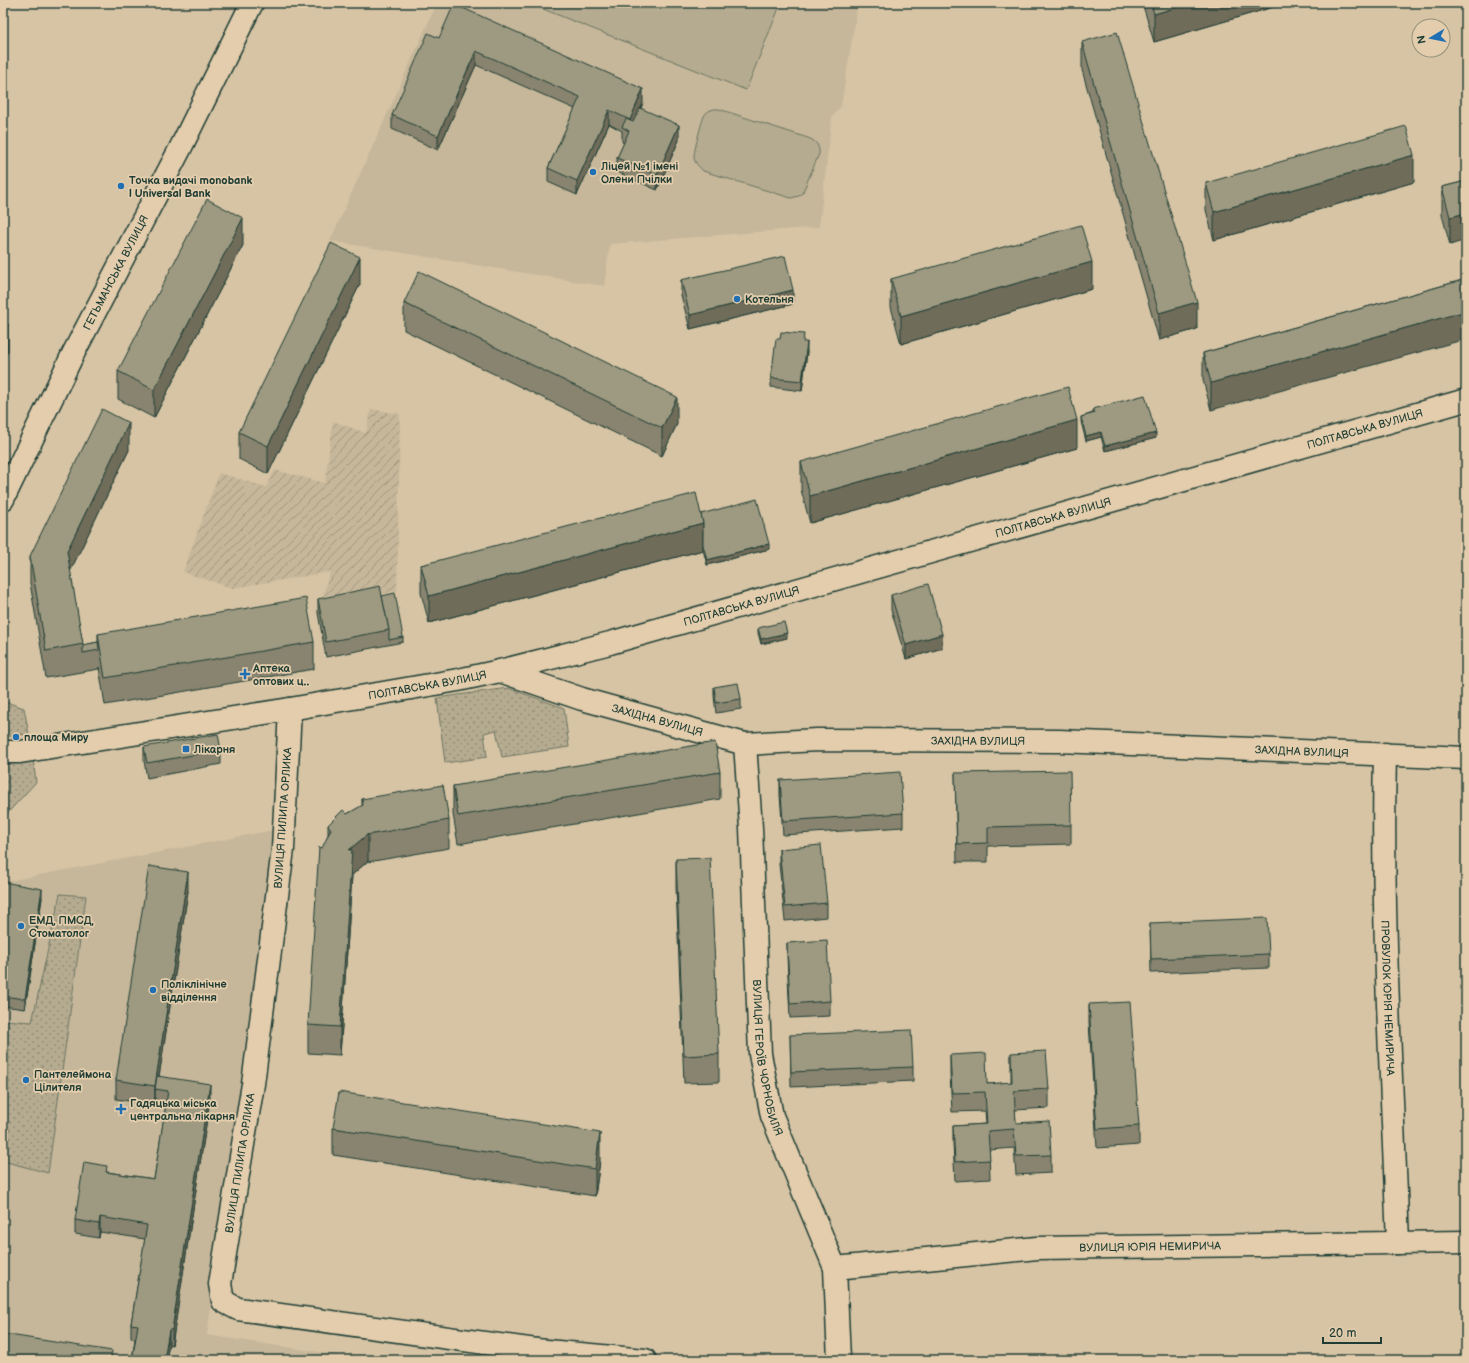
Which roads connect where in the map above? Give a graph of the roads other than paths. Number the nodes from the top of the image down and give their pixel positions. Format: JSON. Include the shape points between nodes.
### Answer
{"nodes":[{"id":1,"x":252,"y":3,"type":"edge"},
{"id":2,"x":1466,"y":400,"type":"edge"},
{"id":3,"x":3,"y":499,"type":"edge"},
{"id":4,"x":500,"y":671,"type":"junction"},
{"id":5,"x":290,"y":709,"type":"junction"},
{"id":6,"x":745,"y":744,"type":"junction"},
{"id":7,"x":12,"y":752,"type":"edge"},
{"id":8,"x":1385,"y":754,"type":"junction"},
{"id":9,"x":1466,"y":758,"type":"edge"},
{"id":10,"x":1466,"y":1242,"type":"edge"},
{"id":11,"x":1398,"y":1243,"type":"junction"},
{"id":12,"x":835,"y":1268,"type":"junction"},
{"id":13,"x":536,"y":1355,"type":"edge"},
{"id":14,"x":646,"y":1360,"type":"edge"},
{"id":15,"x":839,"y":1360,"type":"edge"}],
"edges":[{"from":1,"to":3,"type":"street","name":"ГЕТЬМАНСЬКА ВУЛИЦЯ","via":[[180,149],[74,352]]},
{"from":2,"to":4,"type":"street","name":"ПОЛТАВСЬКА ВУЛИЦЯ","via":[[610,643]]},
{"from":4,"to":5,"type":"street","name":"ПОЛТАВСЬКА ВУЛИЦЯ"},
{"from":4,"to":6,"type":"street","name":"ЗАХІДНА ВУЛИЦЯ","via":[[582,699]]},
{"from":5,"to":7,"type":"street","name":"ПОЛТАВСЬКА ВУЛИЦЯ"},
{"from":5,"to":13,"type":"street","name":"ВУЛИЦЯ ПИЛИПА ОРЛИКА","via":[[283,849],[253,1084],[220,1284],[223,1301],[238,1309]]},
{"from":6,"to":8,"type":"street","name":"ЗАХІДНА ВУЛИЦЯ","via":[[817,740],[1059,741]]},
{"from":6,"to":12,"type":"street","name":"ВУЛИЦЯ ГЕРОЇВ ЧОРНОБИЛЯ","via":[[760,1054],[772,1116]]},
{"from":8,"to":9,"type":"street","name":"ЗАХІДНА ВУЛИЦЯ"},
{"from":8,"to":11,"type":"street","name":"ПРОВУЛОК ЮРІЯ НЕМИРИЧА","via":[[1383,826],[1386,955]]},
{"from":10,"to":11,"type":"street","name":"ВУЛИЦЯ ЮРІЯ НЕМИРИЧА"},
{"from":11,"to":12,"type":"street","name":"ВУЛИЦЯ ЮРІЯ НЕМИРИЧА","via":[[1037,1248]]},
{"from":12,"to":15,"type":"street","name":"ВУЛИЦЯ ГЕРОЇВ ЧОРНОБИЛЯ"},
{"from":13,"to":14,"type":"street","name":"ВУЛИЦЯ ПИЛИПА ОРЛИКА"}]}
